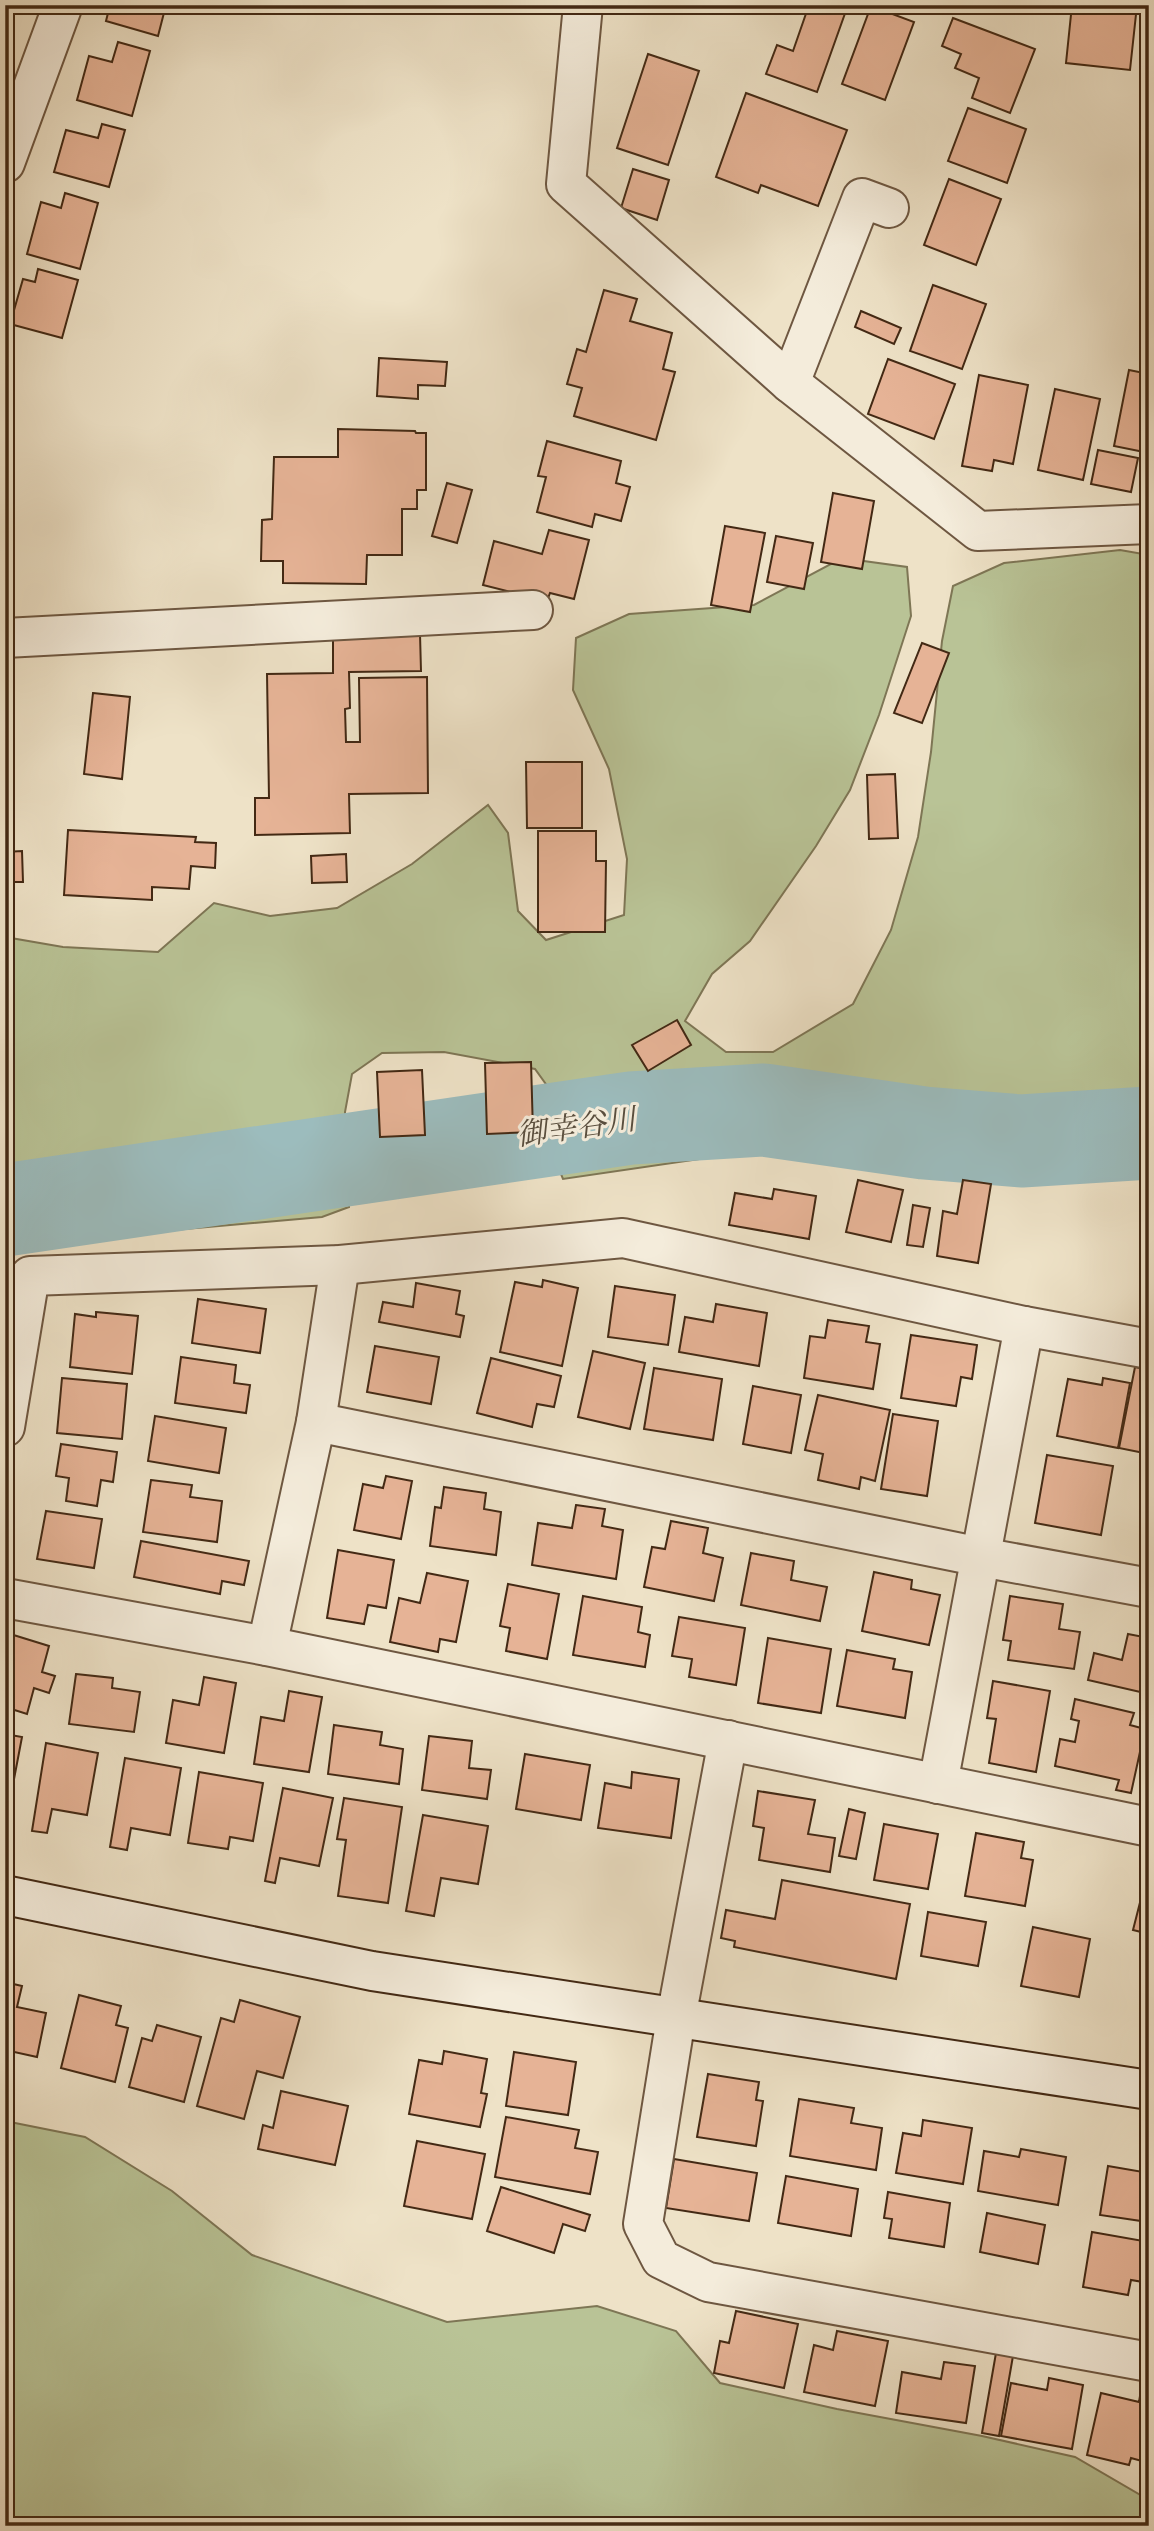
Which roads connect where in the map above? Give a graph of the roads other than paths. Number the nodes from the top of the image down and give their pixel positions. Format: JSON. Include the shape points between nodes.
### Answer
{"nodes":[{"id":1,"x":63,"y":5,"type":"edge"},
{"id":2,"x":583,"y":5,"type":"edge"},
{"id":3,"x":5,"y":163,"type":"edge"},
{"id":4,"x":889,"y":208,"type":"dead end"},
{"id":5,"x":790,"y":383,"type":"junction"},
{"id":6,"x":1149,"y":524,"type":"edge"},
{"id":7,"x":533,"y":610,"type":"dead end"},
{"id":8,"x":5,"y":638,"type":"edge"},
{"id":9,"x":340,"y":1265,"type":"junction"},
{"id":10,"x":1024,"y":1326,"type":"junction"},
{"id":11,"x":1149,"y":1349,"type":"edge"},
{"id":12,"x":317,"y":1422,"type":"junction"},
{"id":13,"x":5,"y":1427,"type":"edge"},
{"id":14,"x":981,"y":1557,"type":"junction"},
{"id":15,"x":1149,"y":1588,"type":"edge"},
{"id":16,"x":5,"y":1598,"type":"edge"},
{"id":17,"x":267,"y":1646,"type":"junction"},
{"id":18,"x":728,"y":1740,"type":"junction"},
{"id":19,"x":937,"y":1784,"type":"junction"},
{"id":20,"x":1149,"y":1827,"type":"edge"},
{"id":21,"x":5,"y":1895,"type":"edge"},
{"id":22,"x":676,"y":2018,"type":"junction"},
{"id":23,"x":1149,"y":2090,"type":"edge"},
{"id":24,"x":1149,"y":2362,"type":"edge"}],
"edges":[{"from":1,"to":3,"type":"street"},
{"from":2,"to":5,"type":"street","via":[[566,184]]},
{"from":4,"to":5,"type":"street","via":[[862,198]]},
{"from":5,"to":6,"type":"street","via":[[978,531]]},
{"from":7,"to":8,"type":"street"},
{"from":9,"to":10,"type":"street","via":[[623,1238]]},
{"from":9,"to":12,"type":"street"},
{"from":9,"to":13,"type":"street","via":[[30,1276]]},
{"from":10,"to":11,"type":"street"},
{"from":10,"to":14,"type":"street"},
{"from":12,"to":14,"type":"street"},
{"from":12,"to":17,"type":"street"},
{"from":14,"to":15,"type":"street"},
{"from":14,"to":19,"type":"street"},
{"from":16,"to":17,"type":"street"},
{"from":17,"to":18,"type":"street"},
{"from":18,"to":19,"type":"street"},
{"from":18,"to":22,"type":"street"},
{"from":19,"to":20,"type":"street"},
{"from":21,"to":22,"type":"street","via":[[372,1971]]},
{"from":22,"to":23,"type":"street"},
{"from":22,"to":24,"type":"street","via":[[643,2224],[661,2259],[708,2282]]}]}
